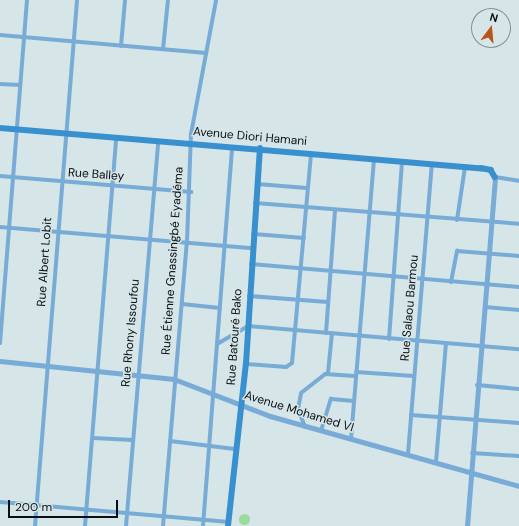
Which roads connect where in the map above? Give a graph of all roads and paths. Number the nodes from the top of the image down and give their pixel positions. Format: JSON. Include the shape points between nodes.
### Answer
{"nodes":[{"id":1,"x":27,"y":0,"type":"edge"},
{"id":2,"x":77,"y":0,"type":"edge"},
{"id":3,"x":126,"y":0,"type":"edge"},
{"id":4,"x":168,"y":0,"type":"edge"},
{"id":5,"x":216,"y":0,"type":"edge"},
{"id":6,"x":0,"y":35,"type":"edge"},
{"id":7,"x":23,"y":37,"type":"junction"},
{"id":8,"x":74,"y":42,"type":"junction"},
{"id":9,"x":121,"y":46,"type":"junction"},
{"id":10,"x":163,"y":49,"type":"junction"},
{"id":11,"x":206,"y":53,"type":"junction"},
{"id":12,"x":0,"y":84,"type":"edge"},
{"id":13,"x":20,"y":85,"type":"junction"},
{"id":14,"x":0,"y":128,"type":"edge"},
{"id":15,"x":17,"y":129,"type":"junction"},
{"id":16,"x":66,"y":134,"type":"junction"},
{"id":17,"x":116,"y":138,"type":"junction"},
{"id":18,"x":158,"y":141,"type":"junction"},
{"id":19,"x":190,"y":144,"type":"junction"},
{"id":20,"x":232,"y":147,"type":"junction"},
{"id":21,"x":260,"y":148,"type":"junction"},
{"id":22,"x":311,"y":153,"type":"junction"},
{"id":23,"x":374,"y":159,"type":"junction"},
{"id":24,"x":402,"y":162,"type":"junction"},
{"id":25,"x":432,"y":164,"type":"junction"},
{"id":26,"x":465,"y":167,"type":"junction"},
{"id":27,"x":0,"y":176,"type":"edge"},
{"id":28,"x":14,"y":177,"type":"junction"},
{"id":29,"x":495,"y":177,"type":"junction"},
{"id":30,"x":519,"y":181,"type":"edge"},
{"id":31,"x":61,"y":182,"type":"junction"},
{"id":32,"x":257,"y":184,"type":"junction"},
{"id":33,"x":111,"y":186,"type":"junction"},
{"id":34,"x":307,"y":188,"type":"junction"},
{"id":35,"x":153,"y":190,"type":"junction"},
{"id":36,"x":191,"y":192,"type":"junction"},
{"id":37,"x":255,"y":204,"type":"junction"},
{"id":38,"x":306,"y":208,"type":"junction"},
{"id":39,"x":335,"y":210,"type":"junction"},
{"id":40,"x":369,"y":212,"type":"junction"},
{"id":41,"x":399,"y":215,"type":"junction"},
{"id":42,"x":428,"y":217,"type":"junction"},
{"id":43,"x":457,"y":220,"type":"junction"},
{"id":44,"x":490,"y":222,"type":"junction"},
{"id":45,"x":519,"y":224,"type":"edge"},
{"id":46,"x":0,"y":227,"type":"edge"},
{"id":47,"x":9,"y":228,"type":"junction"},
{"id":48,"x":57,"y":232,"type":"junction"},
{"id":49,"x":253,"y":234,"type":"junction"},
{"id":50,"x":107,"y":236,"type":"junction"},
{"id":51,"x":304,"y":238,"type":"junction"},
{"id":52,"x":149,"y":239,"type":"junction"},
{"id":53,"x":187,"y":242,"type":"junction"},
{"id":54,"x":226,"y":246,"type":"junction"},
{"id":55,"x":252,"y":248,"type":"junction"},
{"id":56,"x":488,"y":254,"type":"junction"},
{"id":57,"x":519,"y":256,"type":"edge"},
{"id":58,"x":251,"y":264,"type":"junction"},
{"id":59,"x":302,"y":268,"type":"junction"},
{"id":60,"x":331,"y":270,"type":"junction"},
{"id":61,"x":364,"y":273,"type":"junction"},
{"id":62,"x":395,"y":276,"type":"junction"},
{"id":63,"x":423,"y":279,"type":"junction"},
{"id":64,"x":452,"y":282,"type":"junction"},
{"id":65,"x":486,"y":284,"type":"junction"},
{"id":66,"x":519,"y":287,"type":"edge"},
{"id":67,"x":249,"y":296,"type":"junction"},
{"id":68,"x":298,"y":300,"type":"junction"},
{"id":69,"x":328,"y":302,"type":"junction"},
{"id":70,"x":182,"y":304,"type":"junction"},
{"id":71,"x":484,"y":307,"type":"junction"},
{"id":72,"x":220,"y":308,"type":"junction"},
{"id":73,"x":519,"y":310,"type":"edge"},
{"id":74,"x":248,"y":326,"type":"junction"},
{"id":75,"x":296,"y":330,"type":"junction"},
{"id":76,"x":326,"y":333,"type":"junction"},
{"id":77,"x":332,"y":333,"type":"junction"},
{"id":78,"x":358,"y":336,"type":"junction"},
{"id":79,"x":389,"y":339,"type":"junction"},
{"id":80,"x":417,"y":342,"type":"junction"},
{"id":81,"x":0,"y":343,"type":"edge"},
{"id":82,"x":217,"y":344,"type":"junction"},
{"id":83,"x":446,"y":344,"type":"junction"},
{"id":84,"x":481,"y":347,"type":"junction"},
{"id":85,"x":519,"y":349,"type":"edge"},
{"id":86,"x":0,"y":361,"type":"edge"},
{"id":87,"x":246,"y":364,"type":"junction"},
{"id":88,"x":48,"y":365,"type":"junction"},
{"id":89,"x":97,"y":369,"type":"junction"},
{"id":90,"x":138,"y":373,"type":"junction"},
{"id":91,"x":328,"y":373,"type":"junction"},
{"id":92,"x":356,"y":374,"type":"junction"},
{"id":93,"x":414,"y":376,"type":"junction"},
{"id":94,"x":174,"y":379,"type":"junction"},
{"id":95,"x":478,"y":385,"type":"junction"},
{"id":96,"x":519,"y":389,"type":"edge"},
{"id":97,"x":213,"y":393,"type":"junction"},
{"id":98,"x":354,"y":401,"type":"junction"},
{"id":99,"x":239,"y":405,"type":"junction"},
{"id":100,"x":411,"y":415,"type":"junction"},
{"id":101,"x":440,"y":418,"type":"junction"},
{"id":102,"x":474,"y":420,"type":"junction"},
{"id":103,"x":519,"y":423,"type":"edge"},
{"id":104,"x":305,"y":426,"type":"junction"},
{"id":105,"x":321,"y":431,"type":"junction"},
{"id":106,"x":93,"y":438,"type":"junction"},
{"id":107,"x":351,"y":439,"type":"junction"},
{"id":108,"x":133,"y":440,"type":"junction"},
{"id":109,"x":170,"y":442,"type":"junction"},
{"id":110,"x":209,"y":446,"type":"junction"},
{"id":111,"x":235,"y":449,"type":"junction"},
{"id":112,"x":472,"y":453,"type":"junction"},
{"id":113,"x":408,"y":454,"type":"junction"},
{"id":114,"x":519,"y":456,"type":"edge"},
{"id":115,"x":436,"y":462,"type":"junction"},
{"id":116,"x":471,"y":472,"type":"junction"},
{"id":117,"x":519,"y":486,"type":"edge"},
{"id":118,"x":0,"y":502,"type":"edge"},
{"id":119,"x":36,"y":506,"type":"junction"},
{"id":120,"x":86,"y":509,"type":"junction"},
{"id":121,"x":128,"y":513,"type":"junction"},
{"id":122,"x":164,"y":517,"type":"junction"},
{"id":123,"x":204,"y":520,"type":"junction"},
{"id":124,"x":228,"y":524,"type":"edge"},
{"id":125,"x":35,"y":526,"type":"edge"},
{"id":126,"x":85,"y":526,"type":"edge"},
{"id":127,"x":126,"y":526,"type":"edge"},
{"id":128,"x":163,"y":526,"type":"edge"},
{"id":129,"x":203,"y":526,"type":"edge"},
{"id":130,"x":467,"y":526,"type":"edge"}],
"edges":[{"from":1,"to":7,"type":"street"},
{"from":2,"to":8,"type":"street","name":"Rue Albert Lobit"},
{"from":3,"to":9,"type":"street"},
{"from":4,"to":10,"type":"street"},
{"from":5,"to":11,"type":"street","name":"Rue Étienne Gnassingbé Eyadéma"},
{"from":6,"to":7,"type":"street"},
{"from":7,"to":8,"type":"street"},
{"from":7,"to":13,"type":"street"},
{"from":8,"to":9,"type":"street"},
{"from":8,"to":16,"type":"street","name":"Rue Albert Lobit"},
{"from":9,"to":10,"type":"street"},
{"from":10,"to":11,"type":"street"},
{"from":11,"to":19,"type":"street","name":"Rue Étienne Gnassingbé Eyadéma"},
{"from":12,"to":13,"type":"street"},
{"from":13,"to":15,"type":"street"},
{"from":14,"to":15,"type":"main road","name":"Avenue Diori Hamani"},
{"from":15,"to":16,"type":"main road","name":"Avenue Diori Hamani"},
{"from":15,"to":28,"type":"street"},
{"from":16,"to":17,"type":"main road","name":"Avenue Diori Hamani"},
{"from":16,"to":31,"type":"street","name":"Rue Albert Lobit"},
{"from":17,"to":18,"type":"main road","name":"Avenue Diori Hamani"},
{"from":17,"to":33,"type":"street"},
{"from":18,"to":19,"type":"main road","name":"Avenue Diori Hamani"},
{"from":18,"to":35,"type":"street","name":"Rue Rhony Issoufou"},
{"from":19,"to":20,"type":"main road","name":"Avenue Diori Hamani"},
{"from":19,"to":36,"type":"street","name":"Rue Étienne Gnassingbé Eyadéma"},
{"from":20,"to":21,"type":"main road","name":"Avenue Diori Hamani"},
{"from":20,"to":54,"type":"street"},
{"from":21,"to":22,"type":"main road","name":"Avenue Diori Hamani"},
{"from":21,"to":32,"type":"main road","name":"Rue Batouré Bako"},
{"from":22,"to":23,"type":"main road","name":"Avenue Diori Hamani"},
{"from":22,"to":34,"type":"street"},
{"from":23,"to":24,"type":"main road","name":"Avenue Diori Hamani"},
{"from":23,"to":40,"type":"street"},
{"from":24,"to":25,"type":"main road","name":"Avenue Diori Hamani"},
{"from":24,"to":41,"type":"street"},
{"from":25,"to":26,"type":"main road","name":"Avenue Diori Hamani"},
{"from":25,"to":42,"type":"street","name":"Rue Salaou Barmou"},
{"from":26,"to":29,"type":"main road","name":"Avenue Diori Hamani","via":[[486,169]]},
{"from":26,"to":43,"type":"street"},
{"from":27,"to":28,"type":"street","name":"Rue Balley"},
{"from":28,"to":31,"type":"street","name":"Rue Balley"},
{"from":28,"to":47,"type":"street"},
{"from":29,"to":30,"type":"street"},
{"from":29,"to":44,"type":"street"},
{"from":31,"to":33,"type":"street","name":"Rue Balley"},
{"from":31,"to":48,"type":"street","name":"Rue Albert Lobit"},
{"from":32,"to":34,"type":"street"},
{"from":32,"to":37,"type":"main road","name":"Rue Batouré Bako"},
{"from":33,"to":35,"type":"street","name":"Rue Balley"},
{"from":33,"to":50,"type":"street"},
{"from":34,"to":38,"type":"street"},
{"from":35,"to":36,"type":"street","name":"Rue Balley"},
{"from":35,"to":52,"type":"street","name":"Rue Rhony Issoufou"},
{"from":36,"to":53,"type":"street","name":"Rue Étienne Gnassingbé Eyadéma"},
{"from":37,"to":38,"type":"street"},
{"from":37,"to":49,"type":"main road","name":"Rue Batouré Bako"},
{"from":38,"to":39,"type":"street"},
{"from":38,"to":51,"type":"street"},
{"from":39,"to":40,"type":"street"},
{"from":39,"to":60,"type":"street"},
{"from":40,"to":41,"type":"street"},
{"from":40,"to":61,"type":"street"},
{"from":41,"to":42,"type":"street"},
{"from":41,"to":62,"type":"street"},
{"from":42,"to":43,"type":"street"},
{"from":42,"to":63,"type":"street","name":"Rue Salaou Barmou"},
{"from":43,"to":44,"type":"street"},
{"from":44,"to":45,"type":"street"},
{"from":44,"to":56,"type":"street"},
{"from":46,"to":47,"type":"street"},
{"from":47,"to":48,"type":"street"},
{"from":47,"to":81,"type":"street"},
{"from":48,"to":50,"type":"street"},
{"from":48,"to":88,"type":"street","name":"Rue Albert Lobit"},
{"from":49,"to":51,"type":"street"},
{"from":49,"to":55,"type":"main road","name":"Rue Batouré Bako"},
{"from":50,"to":52,"type":"street"},
{"from":50,"to":89,"type":"street"},
{"from":51,"to":59,"type":"street"},
{"from":52,"to":53,"type":"street"},
{"from":52,"to":90,"type":"street","name":"Rue Rhony Issoufou"},
{"from":53,"to":54,"type":"street"},
{"from":53,"to":70,"type":"street","name":"Rue Étienne Gnassingbé Eyadéma"},
{"from":54,"to":55,"type":"street"},
{"from":54,"to":72,"type":"street"},
{"from":55,"to":58,"type":"main road","name":"Rue Batouré Bako"},
{"from":56,"to":57,"type":"street"},
{"from":56,"to":64,"type":"street","via":[[457,251]]},
{"from":56,"to":65,"type":"street"},
{"from":58,"to":59,"type":"street"},
{"from":58,"to":67,"type":"main road","name":"Rue Batouré Bako"},
{"from":59,"to":60,"type":"street"},
{"from":59,"to":68,"type":"street"},
{"from":60,"to":61,"type":"street"},
{"from":60,"to":69,"type":"street"},
{"from":61,"to":62,"type":"street"},
{"from":61,"to":78,"type":"street"},
{"from":62,"to":63,"type":"street"},
{"from":62,"to":79,"type":"street"},
{"from":63,"to":64,"type":"street"},
{"from":63,"to":80,"type":"street","name":"Rue Salaou Barmou"},
{"from":64,"to":65,"type":"street"},
{"from":65,"to":66,"type":"street"},
{"from":65,"to":71,"type":"street"},
{"from":67,"to":68,"type":"street"},
{"from":67,"to":74,"type":"main road","name":"Rue Batouré Bako"},
{"from":68,"to":69,"type":"street"},
{"from":68,"to":75,"type":"street"},
{"from":69,"to":76,"type":"street"},
{"from":70,"to":72,"type":"street"},
{"from":70,"to":94,"type":"street","name":"Rue Étienne Gnassingbé Eyadéma"},
{"from":71,"to":73,"type":"street"},
{"from":71,"to":84,"type":"street"},
{"from":72,"to":82,"type":"street"},
{"from":74,"to":75,"type":"street"},
{"from":74,"to":82,"type":"street"},
{"from":74,"to":87,"type":"main road","name":"Rue Batouré Bako"},
{"from":75,"to":76,"type":"street"},
{"from":75,"to":87,"type":"street","via":[[290,365]]},
{"from":76,"to":77,"type":"street"},
{"from":77,"to":78,"type":"street"},
{"from":77,"to":91,"type":"street"},
{"from":78,"to":79,"type":"street"},
{"from":78,"to":92,"type":"street"},
{"from":79,"to":80,"type":"street"},
{"from":80,"to":83,"type":"street"},
{"from":80,"to":93,"type":"street","name":"Rue Salaou Barmou"},
{"from":82,"to":97,"type":"street"},
{"from":83,"to":84,"type":"street"},
{"from":83,"to":101,"type":"street"},
{"from":84,"to":85,"type":"street"},
{"from":84,"to":95,"type":"street"},
{"from":86,"to":88,"type":"street","name":"Avenue Mohamed VI"},
{"from":87,"to":99,"type":"main road","name":"Rue Batouré Bako"},
{"from":88,"to":89,"type":"street","name":"Avenue Mohamed VI"},
{"from":88,"to":119,"type":"street","name":"Rue Albert Lobit"},
{"from":89,"to":90,"type":"street","name":"Avenue Mohamed VI"},
{"from":89,"to":106,"type":"street"},
{"from":90,"to":94,"type":"street","name":"Avenue Mohamed VI"},
{"from":90,"to":108,"type":"street","name":"Rue Rhony Issoufou"},
{"from":91,"to":92,"type":"street"},
{"from":91,"to":104,"type":"street","via":[[301,393],[298,408]]},
{"from":92,"to":93,"type":"street"},
{"from":92,"to":98,"type":"street"},
{"from":93,"to":100,"type":"street","name":"Rue Salaou Barmou"},
{"from":94,"to":97,"type":"street","name":"Avenue Mohamed VI"},
{"from":94,"to":109,"type":"street","name":"Rue Étienne Gnassingbé Eyadéma"},
{"from":95,"to":96,"type":"street"},
{"from":95,"to":102,"type":"street"},
{"from":97,"to":99,"type":"street","name":"Avenue Mohamed VI"},
{"from":97,"to":110,"type":"street"},
{"from":98,"to":105,"type":"street","via":[[331,399]]},
{"from":98,"to":107,"type":"street"},
{"from":99,"to":104,"type":"street","name":"Avenue Mohamed VI"},
{"from":99,"to":111,"type":"main road","name":"Rue Batouré Bako"},
{"from":100,"to":101,"type":"street"},
{"from":100,"to":113,"type":"street","name":"Rue Salaou Barmou"},
{"from":101,"to":102,"type":"street"},
{"from":101,"to":115,"type":"street"},
{"from":102,"to":103,"type":"street"},
{"from":102,"to":112,"type":"street"},
{"from":104,"to":105,"type":"street","name":"Avenue Mohamed VI"},
{"from":105,"to":107,"type":"street","name":"Avenue Mohamed VI"},
{"from":106,"to":108,"type":"street"},
{"from":106,"to":120,"type":"street"},
{"from":107,"to":113,"type":"street","name":"Avenue Mohamed VI"},
{"from":108,"to":121,"type":"street","name":"Rue Rhony Issoufou"},
{"from":109,"to":110,"type":"street"},
{"from":109,"to":122,"type":"street","name":"Rue Étienne Gnassingbé Eyadéma"},
{"from":110,"to":111,"type":"street"},
{"from":110,"to":123,"type":"street"},
{"from":111,"to":124,"type":"main road","name":"Rue Batouré Bako"},
{"from":112,"to":114,"type":"street"},
{"from":112,"to":116,"type":"street"},
{"from":113,"to":115,"type":"street","name":"Avenue Mohamed VI"},
{"from":115,"to":116,"type":"street","name":"Avenue Mohamed VI"},
{"from":116,"to":117,"type":"street","name":"Avenue Mohamed VI"},
{"from":116,"to":130,"type":"street"},
{"from":118,"to":119,"type":"street"},
{"from":119,"to":120,"type":"street"},
{"from":119,"to":125,"type":"street","name":"Rue Albert Lobit"},
{"from":120,"to":121,"type":"street"},
{"from":120,"to":126,"type":"street"},
{"from":121,"to":122,"type":"street"},
{"from":121,"to":127,"type":"street","name":"Rue Rhony Issoufou"},
{"from":122,"to":123,"type":"street"},
{"from":122,"to":128,"type":"street","name":"Rue Étienne Gnassingbé Eyadéma"},
{"from":123,"to":124,"type":"street"},
{"from":123,"to":129,"type":"street"}]}
